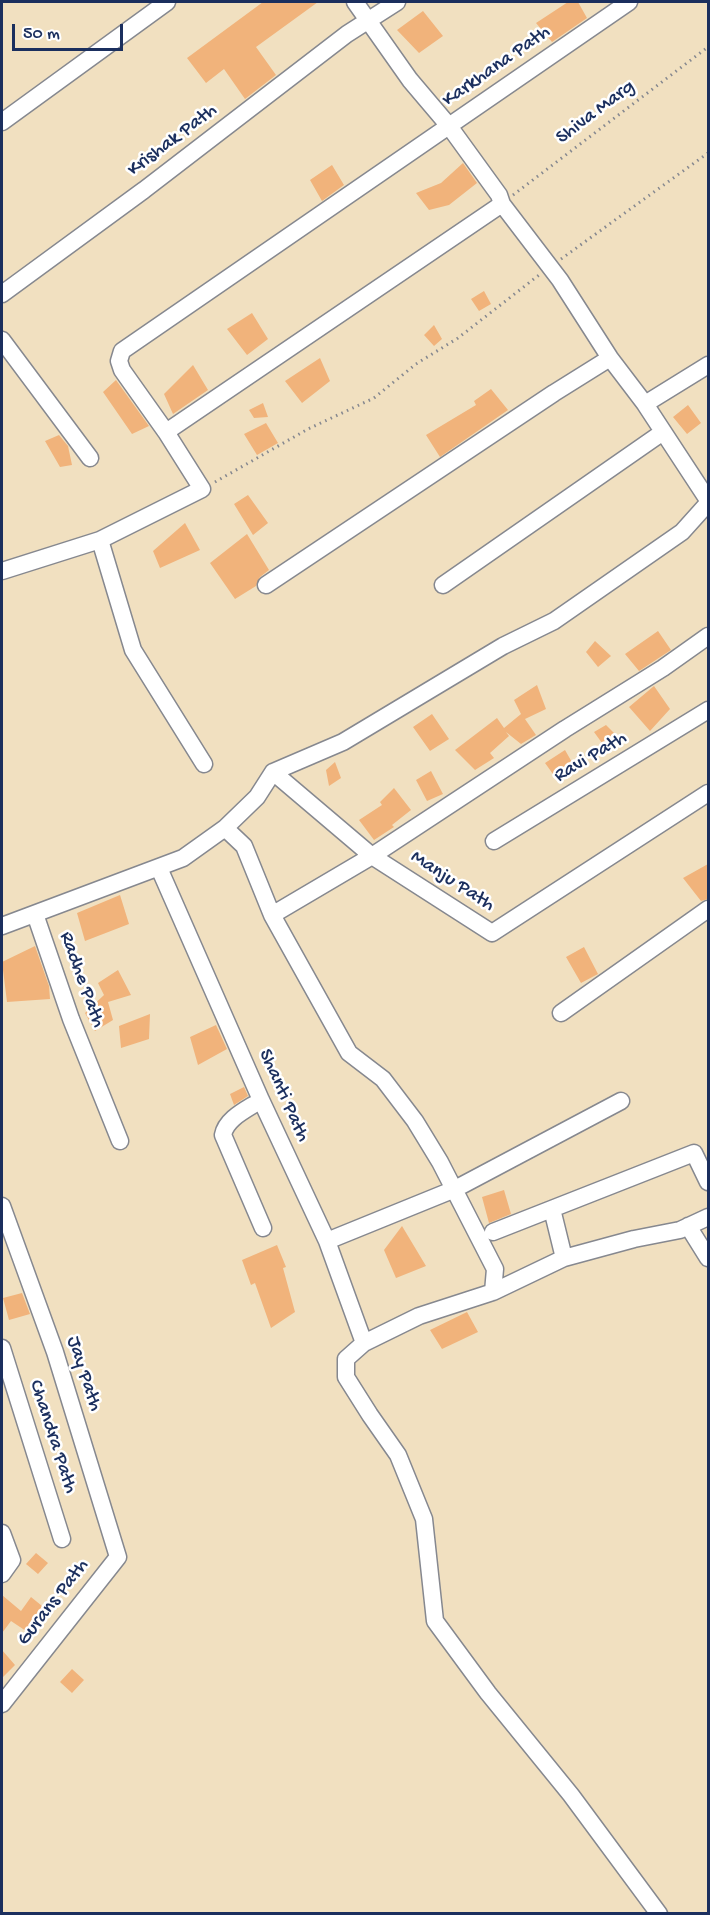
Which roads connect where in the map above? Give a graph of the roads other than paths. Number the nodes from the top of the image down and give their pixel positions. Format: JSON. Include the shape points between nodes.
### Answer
{"nodes":[{"id":1,"x":167,"y":2,"type":"edge"},
{"id":2,"x":355,"y":2,"type":"edge"},
{"id":3,"x":397,"y":2,"type":"edge"},
{"id":4,"x":629,"y":2,"type":"edge"},
{"id":5,"x":369,"y":21,"type":"junction"},
{"id":6,"x":2,"y":122,"type":"edge"},
{"id":7,"x":449,"y":126,"type":"junction"},
{"id":8,"x":502,"y":204,"type":"junction"},
{"id":9,"x":2,"y":294,"type":"edge"},
{"id":10,"x":2,"y":340,"type":"edge"},
{"id":11,"x":610,"y":358,"type":"junction"},
{"id":12,"x":708,"y":365,"type":"edge"},
{"id":13,"x":645,"y":404,"type":"junction"},
{"id":14,"x":166,"y":432,"type":"junction"},
{"id":15,"x":663,"y":432,"type":"junction"},
{"id":16,"x":90,"y":458,"type":"dead end"},
{"id":17,"x":708,"y":502,"type":"edge"},
{"id":18,"x":100,"y":540,"type":"junction"},
{"id":19,"x":2,"y":572,"type":"edge"},
{"id":20,"x":266,"y":585,"type":"dead end"},
{"id":21,"x":443,"y":585,"type":"dead end"},
{"id":22,"x":708,"y":636,"type":"edge"},
{"id":23,"x":708,"y":710,"type":"edge"},
{"id":24,"x":204,"y":764,"type":"dead end"},
{"id":25,"x":273,"y":772,"type":"junction"},
{"id":26,"x":708,"y":794,"type":"edge"},
{"id":27,"x":225,"y":828,"type":"junction"},
{"id":28,"x":494,"y":841,"type":"dead end"},
{"id":29,"x":372,"y":856,"type":"junction"},
{"id":30,"x":159,"y":868,"type":"junction"},
{"id":31,"x":708,"y":909,"type":"edge"},
{"id":32,"x":35,"y":914,"type":"junction"},
{"id":33,"x":272,"y":915,"type":"junction"},
{"id":34,"x":2,"y":926,"type":"edge"},
{"id":35,"x":561,"y":1013,"type":"dead end"},
{"id":36,"x":261,"y":1100,"type":"junction"},
{"id":37,"x":621,"y":1101,"type":"dead end"},
{"id":38,"x":120,"y":1141,"type":"dead end"},
{"id":39,"x":701,"y":1150,"type":"edge"},
{"id":40,"x":708,"y":1182,"type":"edge"},
{"id":41,"x":455,"y":1189,"type":"junction"},
{"id":42,"x":2,"y":1206,"type":"edge"},
{"id":43,"x":552,"y":1209,"type":"junction"},
{"id":44,"x":708,"y":1217,"type":"edge"},
{"id":45,"x":688,"y":1226,"type":"junction"},
{"id":46,"x":263,"y":1228,"type":"dead end"},
{"id":47,"x":493,"y":1232,"type":"dead end"},
{"id":48,"x":327,"y":1241,"type":"junction"},
{"id":49,"x":564,"y":1258,"type":"junction"},
{"id":50,"x":708,"y":1258,"type":"edge"},
{"id":51,"x":493,"y":1292,"type":"junction"},
{"id":52,"x":364,"y":1342,"type":"junction"},
{"id":53,"x":2,"y":1348,"type":"edge"},
{"id":54,"x":2,"y":1533,"type":"edge"},
{"id":55,"x":62,"y":1539,"type":"dead end"},
{"id":56,"x":118,"y":1557,"type":"joint"},
{"id":57,"x":2,"y":1574,"type":"edge"},
{"id":58,"x":2,"y":1704,"type":"edge"},
{"id":59,"x":659,"y":1914,"type":"edge"}],
"edges":[{"from":1,"to":6,"type":"street"},
{"from":2,"to":5,"type":"street"},
{"from":3,"to":5,"type":"street","name":"Krishak Path"},
{"from":4,"to":7,"type":"street","name":"Karkhana Path"},
{"from":5,"to":7,"type":"street","via":[[410,80]]},
{"from":5,"to":9,"type":"street","name":"Krishak Path"},
{"from":7,"to":8,"type":"street"},
{"from":7,"to":14,"type":"street","name":"Karkhana Path","via":[[122,351],[122,370]]},
{"from":8,"to":11,"type":"street","via":[[560,280]]},
{"from":8,"to":14,"type":"street"},
{"from":10,"to":16,"type":"street"},
{"from":11,"to":13,"type":"street"},
{"from":11,"to":20,"type":"street"},
{"from":12,"to":13,"type":"street"},
{"from":13,"to":15,"type":"street"},
{"from":14,"to":18,"type":"street","via":[[202,489]]},
{"from":15,"to":17,"type":"street"},
{"from":15,"to":21,"type":"street"},
{"from":17,"to":25,"type":"street","via":[[682,532],[554,621],[503,646],[343,742]]},
{"from":18,"to":19,"type":"street"},
{"from":18,"to":24,"type":"street","via":[[133,650]]},
{"from":22,"to":29,"type":"street"},
{"from":23,"to":28,"type":"street","name":"Ravi Path"},
{"from":25,"to":27,"type":"street","via":[[257,797]]},
{"from":25,"to":29,"type":"street","name":"Manju Path"},
{"from":26,"to":29,"type":"street","name":"Manju Path","via":[[492,933]]},
{"from":27,"to":30,"type":"street","via":[[183,858]]},
{"from":27,"to":33,"type":"street","via":[[244,846]]},
{"from":29,"to":33,"type":"street"},
{"from":30,"to":32,"type":"street"},
{"from":30,"to":36,"type":"street","name":"Shanti Path"},
{"from":31,"to":35,"type":"street"},
{"from":32,"to":34,"type":"street"},
{"from":32,"to":38,"type":"street","name":"Radhe Path"},
{"from":33,"to":41,"type":"street","via":[[349,1053],[383,1079],[415,1121]]},
{"from":36,"to":46,"type":"street","via":[[229,1122],[223,1135]]},
{"from":36,"to":48,"type":"street","name":"Shanti Path"},
{"from":37,"to":41,"type":"street"},
{"from":39,"to":40,"type":"street"},
{"from":39,"to":43,"type":"street"},
{"from":41,"to":48,"type":"street"},
{"from":41,"to":51,"type":"street","via":[[495,1269]]},
{"from":42,"to":56,"type":"street","name":"Jay Path","via":[[55,1352]]},
{"from":43,"to":47,"type":"street"},
{"from":43,"to":49,"type":"street"},
{"from":44,"to":45,"type":"street"},
{"from":45,"to":49,"type":"street"},
{"from":45,"to":50,"type":"street"},
{"from":48,"to":52,"type":"street","name":"Shanti Path"},
{"from":49,"to":51,"type":"street"},
{"from":51,"to":52,"type":"street","via":[[419,1316]]},
{"from":52,"to":59,"type":"street","via":[[346,1359],[346,1377],[398,1455],[424,1519],[435,1621]]},
{"from":53,"to":55,"type":"street","name":"Chandra Path"},
{"from":54,"to":57,"type":"street","via":[[12,1560]]},
{"from":56,"to":58,"type":"street","name":"Gurans Path"}]}
